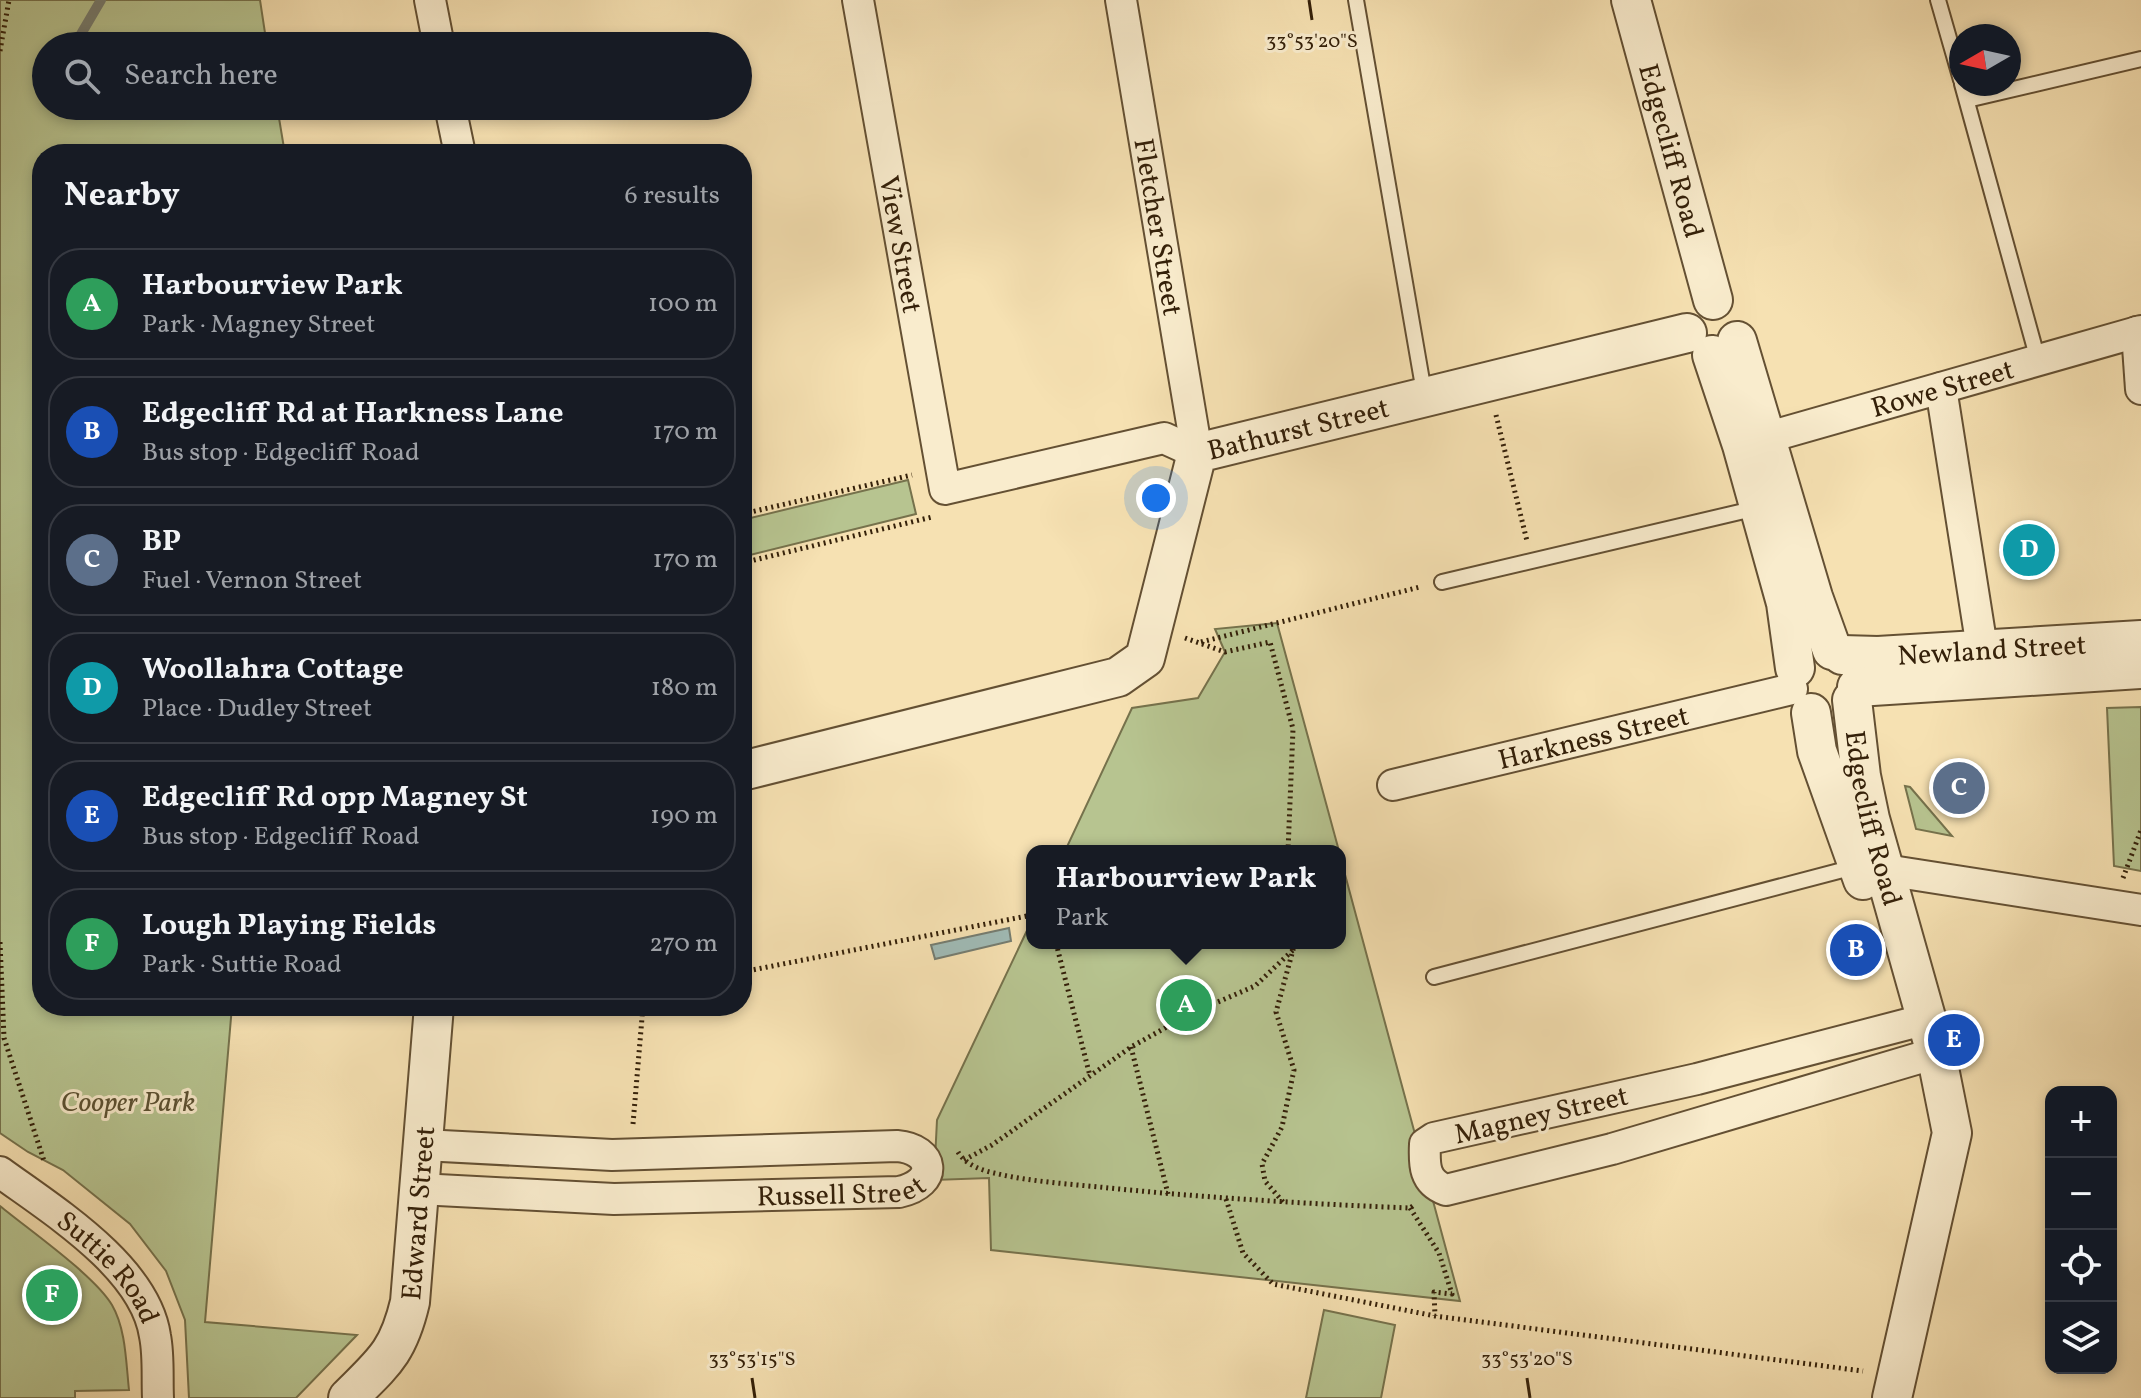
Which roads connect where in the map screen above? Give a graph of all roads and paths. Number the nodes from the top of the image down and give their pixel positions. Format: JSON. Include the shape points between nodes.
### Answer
{"nodes":[{"id":1,"x":9,"y":0,"type":"edge"},
{"id":2,"x":430,"y":0,"type":"edge"},
{"id":3,"x":858,"y":0,"type":"edge"},
{"id":4,"x":1121,"y":0,"type":"edge"},
{"id":5,"x":1356,"y":0,"type":"edge"},
{"id":6,"x":1631,"y":0,"type":"edge"},
{"id":7,"x":1938,"y":0,"type":"edge"},
{"id":8,"x":436,"y":32,"type":"edge"},
{"id":9,"x":1949,"y":38,"type":"edge"},
{"id":10,"x":0,"y":51,"type":"edge"},
{"id":11,"x":2141,"y":59,"type":"edge"},
{"id":12,"x":1966,"y":96,"type":"edge"},
{"id":13,"x":1967,"y":100,"type":"junction"},
{"id":14,"x":453,"y":120,"type":"edge"},
{"id":15,"x":458,"y":144,"type":"edge"},
{"id":16,"x":2139,"y":332,"type":"edge"},
{"id":17,"x":1712,"y":343,"type":"junction"},
{"id":18,"x":2038,"y":360,"type":"junction"},
{"id":19,"x":1488,"y":382,"type":"junction"},
{"id":20,"x":1941,"y":388,"type":"junction"},
{"id":21,"x":2141,"y":389,"type":"edge"},
{"id":22,"x":1425,"y":398,"type":"junction"},
{"id":23,"x":1753,"y":441,"type":"junction"},
{"id":24,"x":1197,"y":453,"type":"junction"},
{"id":25,"x":943,"y":479,"type":"junction"},
{"id":26,"x":1759,"y":508,"type":"junction"},
{"id":27,"x":752,"y":512,"type":"edge"},
{"id":28,"x":1532,"y":562,"type":"junction"},
{"id":29,"x":1442,"y":582,"type":"joint"},
{"id":30,"x":2141,"y":640,"type":"edge"},
{"id":31,"x":1982,"y":648,"type":"junction"},
{"id":32,"x":2141,"y":669,"type":"edge"},
{"id":33,"x":1846,"y":673,"type":"junction"},
{"id":34,"x":1799,"y":690,"type":"junction"},
{"id":35,"x":752,"y":768,"type":"edge"},
{"id":36,"x":1393,"y":785,"type":"dead end"},
{"id":37,"x":2141,"y":830,"type":"edge"},
{"id":38,"x":1288,"y":845,"type":"edge"},
{"id":39,"x":1871,"y":868,"type":"junction"},
{"id":40,"x":2127,"y":907,"type":"edge"},
{"id":41,"x":1026,"y":916,"type":"edge"},
{"id":42,"x":0,"y":942,"type":"edge"},
{"id":43,"x":1058,"y":949,"type":"edge"},
{"id":44,"x":1291,"y":949,"type":"edge"},
{"id":45,"x":1292,"y":949,"type":"edge"},
{"id":46,"x":752,"y":970,"type":"edge"},
{"id":47,"x":1434,"y":977,"type":"dead end"},
{"id":48,"x":433,"y":1016,"type":"edge"},
{"id":49,"x":642,"y":1016,"type":"edge"},
{"id":50,"x":1921,"y":1039,"type":"junction"},
{"id":51,"x":1131,"y":1047,"type":"junction"},
{"id":52,"x":1090,"y":1076,"type":"junction"},
{"id":53,"x":633,"y":1125,"type":"dead end"},
{"id":54,"x":423,"y":1145,"type":"junction"},
{"id":55,"x":919,"y":1152,"type":"junction"},
{"id":56,"x":44,"y":1161,"type":"dead end"},
{"id":57,"x":963,"y":1161,"type":"junction"},
{"id":58,"x":0,"y":1172,"type":"edge"},
{"id":59,"x":1436,"y":1186,"type":"junction"},
{"id":60,"x":419,"y":1189,"type":"junction"},
{"id":61,"x":1168,"y":1194,"type":"junction"},
{"id":62,"x":1226,"y":1199,"type":"junction"},
{"id":63,"x":1283,"y":1203,"type":"junction"},
{"id":64,"x":1410,"y":1208,"type":"junction"},
{"id":65,"x":1435,"y":1316,"type":"junction"},
{"id":66,"x":1894,"y":1386,"type":"edge"},
{"id":67,"x":158,"y":1398,"type":"edge"},
{"id":68,"x":348,"y":1398,"type":"edge"}],
"edges":[{"from":1,"to":10,"type":"path"},
{"from":2,"to":8,"type":"street"},
{"from":3,"to":25,"type":"street","name":"View Street"},
{"from":4,"to":24,"type":"street","name":"Fletcher Street"},
{"from":5,"to":22,"type":"lane"},
{"from":6,"to":17,"type":"street","name":"Edgecliff Road","via":[[1713,300],[1729,305],[1739,317],[1740,334]]},
{"from":7,"to":9,"type":"lane"},
{"from":11,"to":13,"type":"lane"},
{"from":12,"to":13,"type":"lane"},
{"from":13,"to":18,"type":"lane"},
{"from":14,"to":15,"type":"street"},
{"from":16,"to":18,"type":"street","name":"Rowe Street"},
{"from":16,"to":21,"type":"street"},
{"from":17,"to":19,"type":"street","name":"Bathurst Street"},
{"from":17,"to":23,"type":"street","name":"Edgecliff Road"},
{"from":18,"to":20,"type":"street","name":"Rowe Street"},
{"from":19,"to":22,"type":"street","name":"Bathurst Street"},
{"from":19,"to":28,"type":"path"},
{"from":20,"to":23,"type":"street","name":"Rowe Street"},
{"from":20,"to":31,"type":"street"},
{"from":22,"to":24,"type":"street","name":"Bathurst Street"},
{"from":23,"to":26,"type":"street","name":"Edgecliff Road"},
{"from":23,"to":33,"type":"street","name":"Edgecliff Road"},
{"from":24,"to":25,"type":"street","via":[[1164,438]]},
{"from":24,"to":35,"type":"street","name":"Bathurst Street","via":[[1145,658],[1118,677]]},
{"from":25,"to":27,"type":"path"},
{"from":26,"to":28,"type":"lane"},
{"from":26,"to":34,"type":"street","name":"Edgecliff Road","via":[[1786,603]]},
{"from":28,"to":29,"type":"lane"},
{"from":29,"to":38,"type":"path","via":[[1200,642],[1225,652],[1270,642],[1293,729]]},
{"from":30,"to":31,"type":"street","name":"Newland Street"},
{"from":31,"to":33,"type":"street","name":"Newland Street","via":[[1878,656]]},
{"from":32,"to":33,"type":"street","name":"Newland Street"},
{"from":33,"to":34,"type":"street","via":[[1823,650],[1806,655]]},
{"from":33,"to":34,"type":"street","via":[[1846,708],[1829,716]]},
{"from":33,"to":39,"type":"street","name":"Edgecliff Road"},
{"from":34,"to":36,"type":"street","name":"Harkness Street"},
{"from":34,"to":39,"type":"street","name":"Edgecliff Road","via":[[1817,751]]},
{"from":37,"to":40,"type":"path"},
{"from":39,"to":40,"type":"street"},
{"from":39,"to":47,"type":"lane"},
{"from":39,"to":50,"type":"street","name":"Edgecliff Road"},
{"from":41,"to":46,"type":"path"},
{"from":42,"to":56,"type":"path","via":[[4,1038]]},
{"from":43,"to":52,"type":"path"},
{"from":44,"to":51,"type":"path","via":[[1255,986]]},
{"from":45,"to":63,"type":"path","via":[[1276,1012],[1294,1070],[1282,1127],[1262,1164],[1265,1181]]},
{"from":48,"to":54,"type":"street","name":"Edward Street"},
{"from":49,"to":53,"type":"path"},
{"from":50,"to":59,"type":"street","name":"Magney Street","via":[[1612,1149],[1446,1190]]},
{"from":50,"to":59,"type":"street","name":"Magney Street","via":[[1697,1079],[1434,1138],[1425,1144],[1424,1166]]},
{"from":50,"to":66,"type":"street","name":"Edgecliff Road","via":[[1952,1133]]},
{"from":51,"to":52,"type":"path"},
{"from":51,"to":61,"type":"path"},
{"from":52,"to":57,"type":"path"},
{"from":54,"to":55,"type":"street","name":"Russell Street","via":[[612,1155],[897,1146]]},
{"from":54,"to":60,"type":"street","name":"Edward Street"},
{"from":55,"to":57,"type":"path","via":[[953,1142]]},
{"from":55,"to":60,"type":"street","name":"Russell Street","via":[[927,1171],[924,1181],[899,1192],[614,1199]]},
{"from":57,"to":61,"type":"path","via":[[991,1173],[1032,1180]]},
{"from":58,"to":67,"type":"street","name":"Suttie Road","via":[[104,1252],[135,1287],[155,1335]]},
{"from":59,"to":64,"type":"path"},
{"from":60,"to":68,"type":"street","name":"Edward Street","via":[[404,1327],[389,1357]]},
{"from":61,"to":62,"type":"path"},
{"from":62,"to":63,"type":"path"},
{"from":62,"to":65,"type":"path","via":[[1243,1253],[1273,1284]]},
{"from":63,"to":64,"type":"path"},
{"from":64,"to":65,"type":"path","via":[[1439,1253],[1452,1294],[1434,1292]]},
{"from":65,"to":66,"type":"path"}]}
